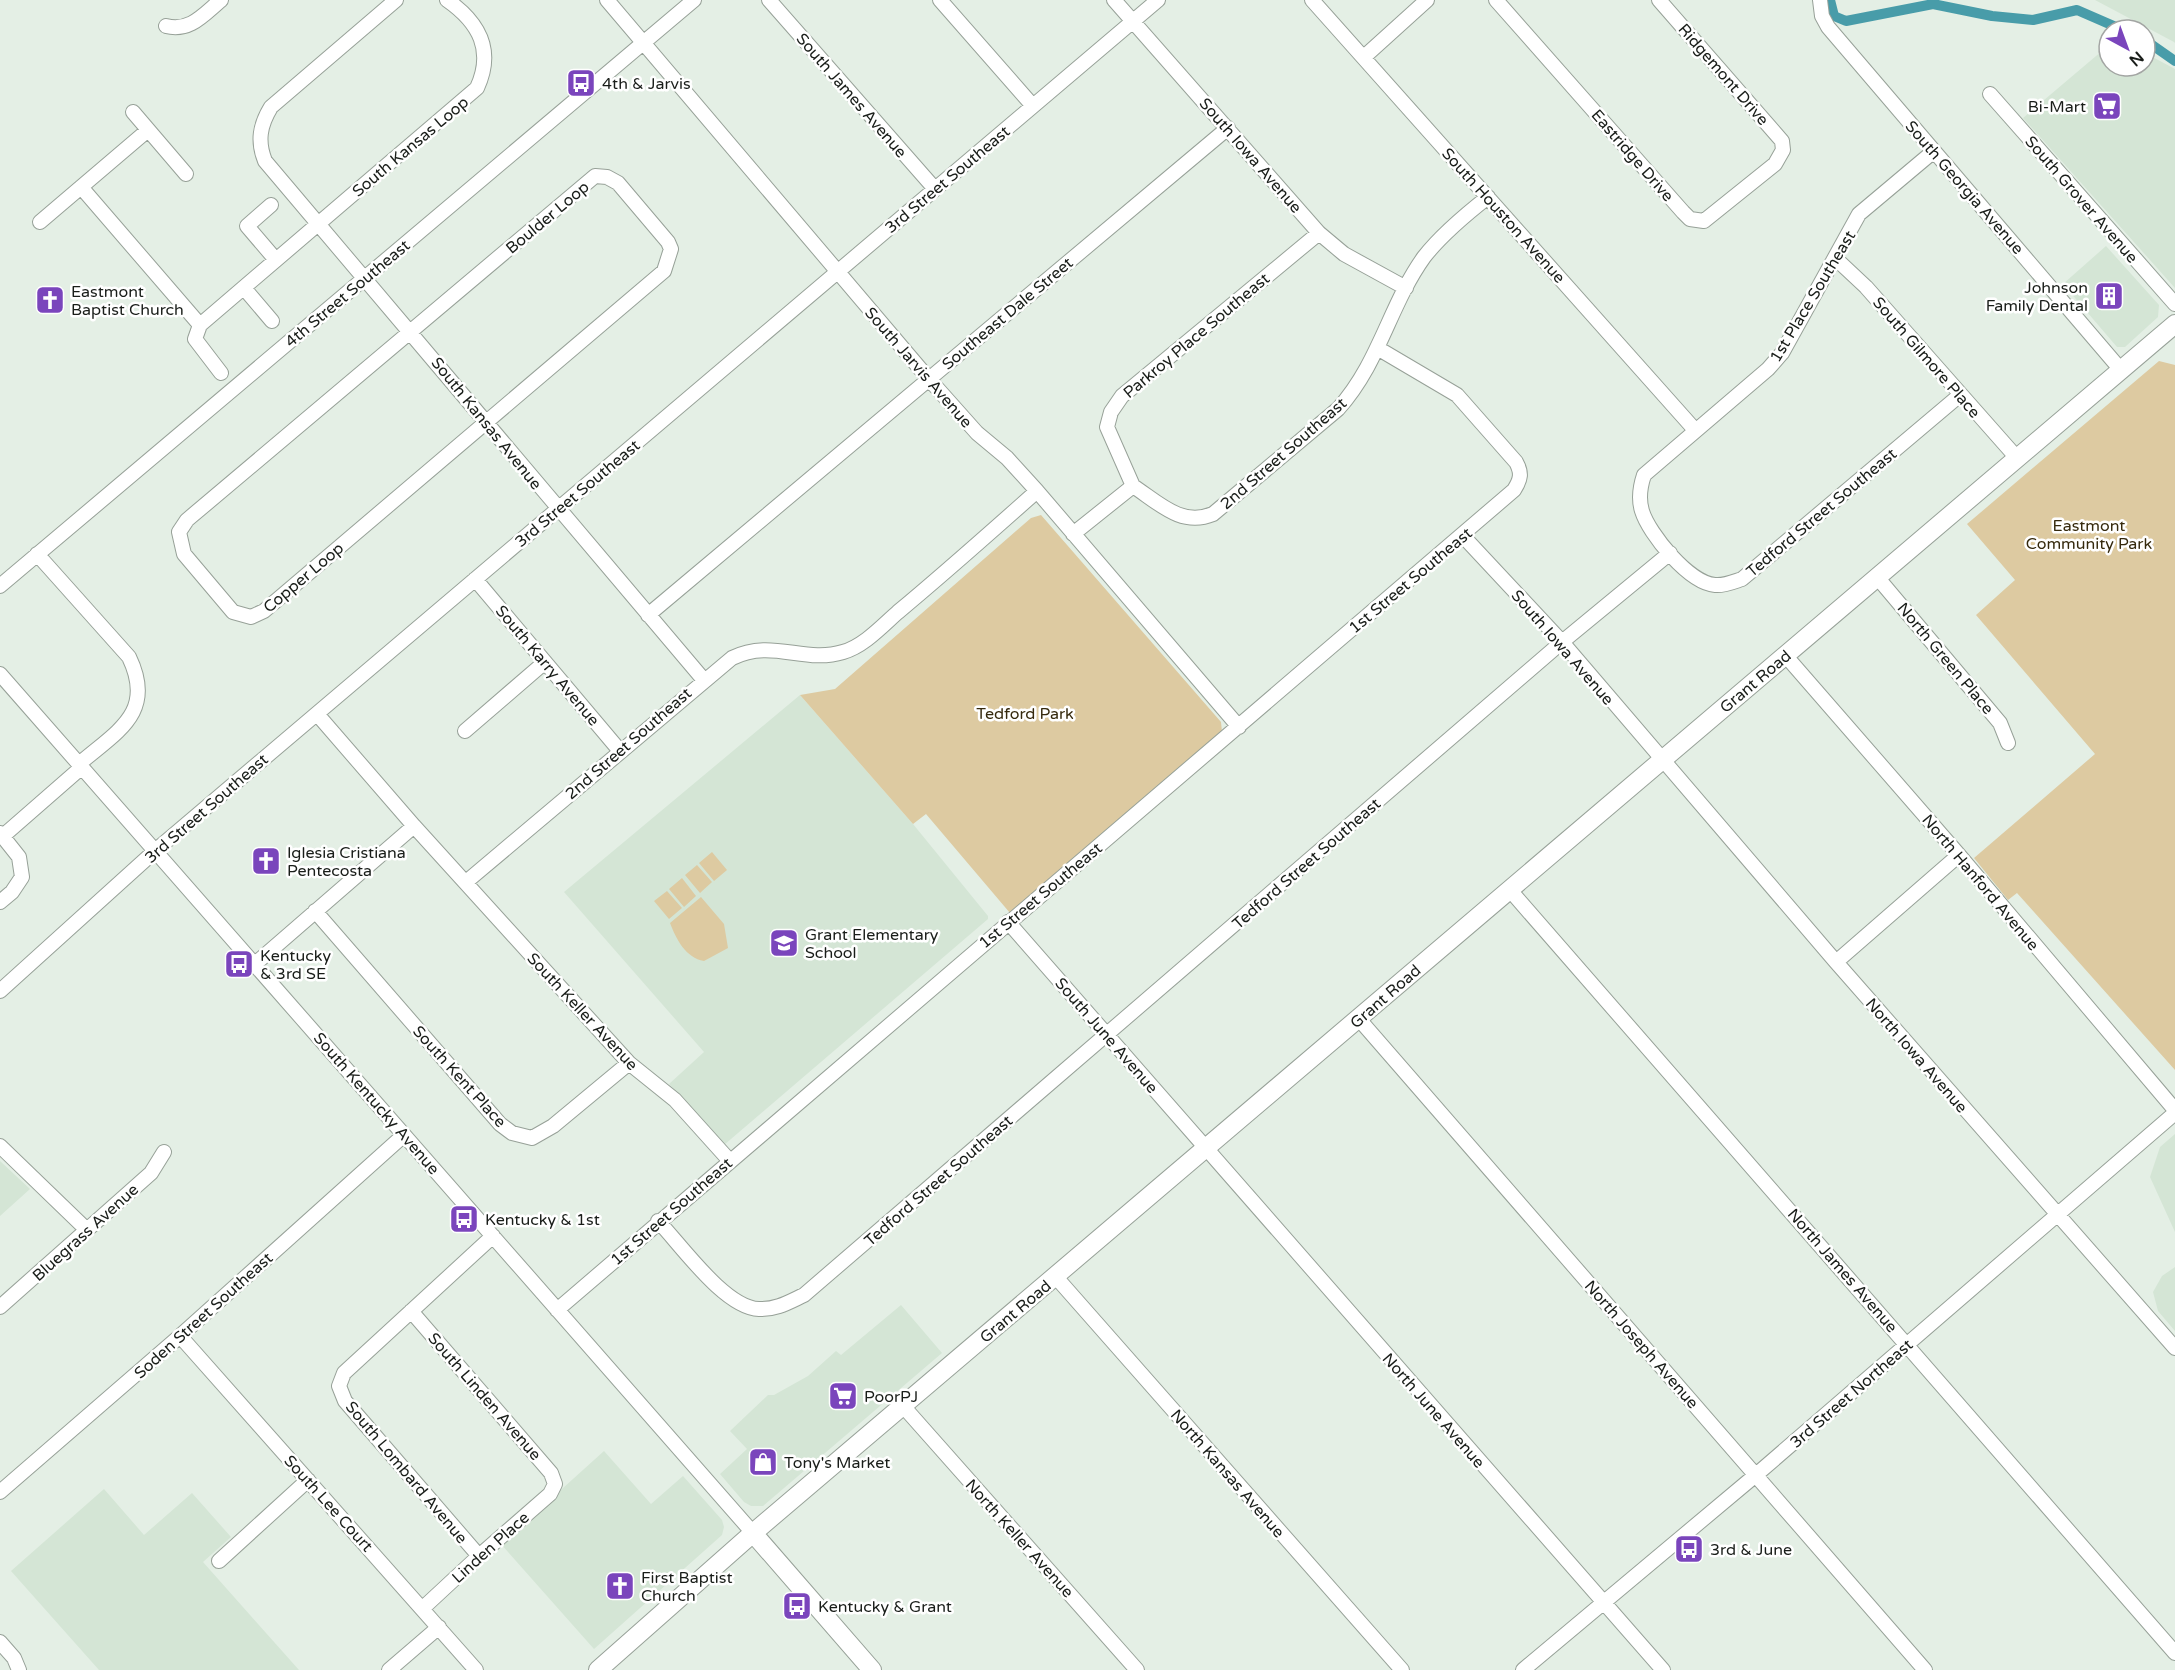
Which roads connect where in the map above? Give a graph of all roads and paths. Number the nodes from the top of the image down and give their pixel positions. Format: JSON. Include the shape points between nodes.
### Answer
{"nodes":[{"id":1,"x":221,"y":0,"type":"edge"},
{"id":2,"x":396,"y":0,"type":"edge"},
{"id":3,"x":447,"y":0,"type":"edge"},
{"id":4,"x":607,"y":0,"type":"edge"},
{"id":5,"x":694,"y":0,"type":"edge"},
{"id":6,"x":769,"y":0,"type":"edge"},
{"id":7,"x":940,"y":0,"type":"edge"},
{"id":8,"x":1113,"y":0,"type":"edge"},
{"id":9,"x":1158,"y":0,"type":"edge"},
{"id":10,"x":1312,"y":0,"type":"edge"},
{"id":11,"x":1426,"y":0,"type":"edge"},
{"id":12,"x":1496,"y":0,"type":"edge"},
{"id":13,"x":1659,"y":0,"type":"edge"},
{"id":14,"x":1820,"y":0,"type":"edge"},
{"id":15,"x":1133,"y":21,"type":"junction"},
{"id":16,"x":166,"y":26,"type":"dead end"},
{"id":17,"x":644,"y":43,"type":"junction"},
{"id":18,"x":1364,"y":57,"type":"junction"},
{"id":19,"x":1990,"y":94,"type":"dead end"},
{"id":20,"x":1033,"y":106,"type":"junction"},
{"id":21,"x":133,"y":112,"type":"dead end"},
{"id":22,"x":1228,"y":128,"type":"junction"},
{"id":23,"x":148,"y":130,"type":"junction"},
{"id":24,"x":1783,"y":151,"type":"joint"},
{"id":25,"x":1934,"y":151,"type":"junction"},
{"id":26,"x":186,"y":174,"type":"dead end"},
{"id":27,"x":81,"y":187,"type":"junction"},
{"id":28,"x":935,"y":189,"type":"junction"},
{"id":29,"x":1488,"y":197,"type":"junction"},
{"id":30,"x":271,"y":205,"type":"dead end"},
{"id":31,"x":40,"y":222,"type":"dead end"},
{"id":32,"x":318,"y":224,"type":"junction"},
{"id":33,"x":1319,"y":233,"type":"junction"},
{"id":34,"x":1835,"y":258,"type":"junction"},
{"id":35,"x":276,"y":260,"type":"junction"},
{"id":36,"x":836,"y":273,"type":"junction"},
{"id":37,"x":364,"y":278,"type":"junction"},
{"id":38,"x":244,"y":288,"type":"junction"},
{"id":39,"x":1406,"y":288,"type":"junction"},
{"id":40,"x":2175,"y":304,"type":"edge"},
{"id":41,"x":272,"y":321,"type":"dead end"},
{"id":42,"x":2175,"y":324,"type":"edge"},
{"id":43,"x":200,"y":326,"type":"junction"},
{"id":44,"x":411,"y":331,"type":"junction"},
{"id":45,"x":1379,"y":349,"type":"junction"},
{"id":46,"x":2121,"y":370,"type":"junction"},
{"id":47,"x":221,"y":373,"type":"dead end"},
{"id":48,"x":928,"y":378,"type":"junction"},
{"id":49,"x":1960,"y":395,"type":"junction"},
{"id":50,"x":486,"y":421,"type":"junction"},
{"id":51,"x":1695,"y":430,"type":"junction"},
{"id":52,"x":2017,"y":458,"type":"junction"},
{"id":53,"x":1133,"y":486,"type":"junction"},
{"id":54,"x":1036,"y":491,"type":"junction"},
{"id":55,"x":558,"y":509,"type":"junction"},
{"id":56,"x":1073,"y":534,"type":"junction"},
{"id":57,"x":1462,"y":535,"type":"junction"},
{"id":58,"x":1670,"y":553,"type":"junction"},
{"id":59,"x":37,"y":554,"type":"junction"},
{"id":60,"x":1877,"y":577,"type":"junction"},
{"id":61,"x":475,"y":579,"type":"junction"},
{"id":62,"x":0,"y":586,"type":"edge"},
{"id":63,"x":648,"y":615,"type":"junction"},
{"id":64,"x":1562,"y":642,"type":"junction"},
{"id":65,"x":1785,"y":655,"type":"junction"},
{"id":66,"x":545,"y":662,"type":"junction"},
{"id":67,"x":0,"y":674,"type":"edge"},
{"id":68,"x":704,"y":679,"type":"junction"},
{"id":69,"x":317,"y":714,"type":"junction"},
{"id":70,"x":1239,"y":727,"type":"junction"},
{"id":71,"x":465,"y":731,"type":"dead end"},
{"id":72,"x":2008,"y":743,"type":"dead end"},
{"id":73,"x":620,"y":751,"type":"junction"},
{"id":74,"x":1662,"y":760,"type":"junction"},
{"id":75,"x":80,"y":766,"type":"junction"},
{"id":76,"x":414,"y":826,"type":"junction"},
{"id":77,"x":2,"y":834,"type":"edge"},
{"id":78,"x":156,"y":850,"type":"junction"},
{"id":79,"x":1959,"y":855,"type":"junction"},
{"id":80,"x":466,"y":882,"type":"junction"},
{"id":81,"x":1509,"y":889,"type":"junction"},
{"id":82,"x":0,"y":902,"type":"edge"},
{"id":83,"x":315,"y":911,"type":"junction"},
{"id":84,"x":1008,"y":922,"type":"junction"},
{"id":85,"x":1836,"y":962,"type":"junction"},
{"id":86,"x":255,"y":964,"type":"junction"},
{"id":87,"x":0,"y":991,"type":"edge"},
{"id":88,"x":1358,"y":1018,"type":"junction"},
{"id":89,"x":1107,"y":1035,"type":"junction"},
{"id":90,"x":628,"y":1063,"type":"junction"},
{"id":91,"x":2175,"y":1112,"type":"edge"},
{"id":92,"x":404,"y":1134,"type":"junction"},
{"id":93,"x":0,"y":1146,"type":"edge"},
{"id":94,"x":1206,"y":1148,"type":"junction"},
{"id":95,"x":164,"y":1152,"type":"dead end"},
{"id":96,"x":729,"y":1160,"type":"junction"},
{"id":97,"x":2057,"y":1216,"type":"junction"},
{"id":98,"x":658,"y":1221,"type":"junction"},
{"id":99,"x":87,"y":1230,"type":"junction"},
{"id":100,"x":493,"y":1236,"type":"junction"},
{"id":101,"x":1055,"y":1276,"type":"junction"},
{"id":102,"x":0,"y":1308,"type":"edge"},
{"id":103,"x":557,"y":1310,"type":"junction"},
{"id":104,"x":411,"y":1311,"type":"junction"},
{"id":105,"x":180,"y":1336,"type":"junction"},
{"id":106,"x":1908,"y":1344,"type":"junction"},
{"id":107,"x":2175,"y":1348,"type":"edge"},
{"id":108,"x":903,"y":1406,"type":"junction"},
{"id":109,"x":1756,"y":1474,"type":"junction"},
{"id":110,"x":308,"y":1480,"type":"junction"},
{"id":111,"x":555,"y":1484,"type":"joint"},
{"id":112,"x":0,"y":1492,"type":"edge"},
{"id":113,"x":753,"y":1533,"type":"junction"},
{"id":114,"x":479,"y":1556,"type":"junction"},
{"id":115,"x":219,"y":1561,"type":"dead end"},
{"id":116,"x":1602,"y":1602,"type":"junction"},
{"id":117,"x":423,"y":1608,"type":"junction"},
{"id":118,"x":439,"y":1626,"type":"junction"},
{"id":119,"x":0,"y":1642,"type":"edge"},
{"id":120,"x":2175,"y":1653,"type":"edge"},
{"id":121,"x":19,"y":1670,"type":"edge"},
{"id":122,"x":389,"y":1670,"type":"edge"},
{"id":123,"x":476,"y":1670,"type":"edge"},
{"id":124,"x":598,"y":1670,"type":"edge"},
{"id":125,"x":872,"y":1670,"type":"edge"},
{"id":126,"x":1137,"y":1670,"type":"edge"},
{"id":127,"x":1402,"y":1670,"type":"edge"},
{"id":128,"x":1523,"y":1670,"type":"edge"},
{"id":129,"x":1663,"y":1670,"type":"edge"},
{"id":130,"x":1925,"y":1670,"type":"edge"}],
"edges":[{"from":1,"to":16,"type":"street","via":[[190,26]]},
{"from":2,"to":32,"type":"street","via":[[276,102],[261,128],[260,150],[265,161]]},
{"from":3,"to":32,"type":"street","name":"South Kansas Loop","via":[[482,40],[486,63],[477,88]]},
{"from":4,"to":17,"type":"street","name":"South Jarvis Avenue"},
{"from":5,"to":17,"type":"street","name":"4th Street Southeast"},
{"from":6,"to":28,"type":"street","name":"South James Avenue"},
{"from":7,"to":20,"type":"street"},
{"from":8,"to":15,"type":"street","name":"South Iowa Avenue"},
{"from":9,"to":15,"type":"street","name":"3rd Street Southeast"},
{"from":10,"to":18,"type":"street","name":"South Houston Avenue"},
{"from":11,"to":18,"type":"street"},
{"from":12,"to":24,"type":"street","name":"Eastridge Drive","via":[[1690,219],[1704,221],[1711,217],[1775,164]]},
{"from":13,"to":24,"type":"street","name":"Ridgemont Drive","via":[[1775,132]]},
{"from":14,"to":25,"type":"street","name":"South Georgia Avenue","via":[[1828,27]]},
{"from":15,"to":20,"type":"street","name":"3rd Street Southeast"},
{"from":15,"to":22,"type":"street","name":"South Iowa Avenue"},
{"from":17,"to":36,"type":"street","name":"South Jarvis Avenue"},
{"from":17,"to":37,"type":"street","name":"4th Street Southeast"},
{"from":18,"to":29,"type":"street","name":"South Houston Avenue"},
{"from":19,"to":40,"type":"street","name":"South Grover Avenue"},
{"from":20,"to":28,"type":"street","name":"3rd Street Southeast"},
{"from":21,"to":23,"type":"street"},
{"from":22,"to":33,"type":"street","name":"South Iowa Avenue"},
{"from":22,"to":48,"type":"street","name":"Southeast Dale Street"},
{"from":23,"to":26,"type":"street"},
{"from":23,"to":27,"type":"street"},
{"from":25,"to":34,"type":"street","name":"1st Place Southeast","via":[[1859,214]]},
{"from":25,"to":46,"type":"street","name":"South Georgia Avenue"},
{"from":27,"to":31,"type":"street"},
{"from":27,"to":43,"type":"street"},
{"from":28,"to":36,"type":"street","name":"3rd Street Southeast"},
{"from":29,"to":39,"type":"street","name":"2nd Street Southeast","via":[[1440,239]]},
{"from":29,"to":51,"type":"street","name":"South Houston Avenue"},
{"from":30,"to":35,"type":"street","via":[[247,226]]},
{"from":32,"to":35,"type":"street","name":"South Kansas Loop"},
{"from":32,"to":37,"type":"street"},
{"from":33,"to":39,"type":"street","name":"South Iowa Avenue","via":[[1344,254]]},
{"from":33,"to":53,"type":"street","name":"Parkroy Place Southeast","via":[[1122,396],[1107,427]]},
{"from":34,"to":49,"type":"street","name":"South Gilmore Place","via":[[1866,287]]},
{"from":34,"to":51,"type":"street","name":"1st Place Southeast","via":[[1782,353]]},
{"from":35,"to":38,"type":"street","name":"South Kansas Loop"},
{"from":36,"to":48,"type":"street","name":"South Jarvis Avenue"},
{"from":36,"to":55,"type":"street","name":"3rd Street Southeast"},
{"from":37,"to":44,"type":"street","name":"South Kansas Avenue"},
{"from":37,"to":59,"type":"street","name":"4th Street Southeast"},
{"from":38,"to":41,"type":"street"},
{"from":38,"to":43,"type":"street","name":"South Kansas Loop"},
{"from":39,"to":45,"type":"street","name":"2nd Street Southeast"},
{"from":42,"to":46,"type":"main road","name":"Grant Road"},
{"from":43,"to":47,"type":"street","via":[[195,339]]},
{"from":44,"to":50,"type":"street","name":"South Kansas Avenue"},
{"from":44,"to":50,"type":"street","name":"Boulder Loop","via":[[596,176],[618,183],[668,242],[671,249],[664,271]]},
{"from":44,"to":50,"type":"street","name":"Copper Loop","via":[[178,531],[184,554],[232,612],[250,618],[264,611]]},
{"from":45,"to":53,"type":"street","name":"2nd Street Southeast","via":[[1354,392],[1338,410],[1213,514],[1198,520],[1185,519]]},
{"from":45,"to":57,"type":"street","name":"1st Street Southeast","via":[[1457,395],[1521,471],[1507,497]]},
{"from":46,"to":52,"type":"main road","name":"Grant Road"},
{"from":48,"to":54,"type":"street","name":"South Jarvis Avenue"},
{"from":48,"to":63,"type":"street","name":"Southeast Dale Street"},
{"from":49,"to":52,"type":"street","name":"South Gilmore Place"},
{"from":49,"to":58,"type":"street","name":"Tedford Street Southeast","via":[[1742,579],[1719,585],[1700,581]]},
{"from":50,"to":55,"type":"street","name":"South Kansas Avenue"},
{"from":51,"to":58,"type":"street","name":"1st Place Southeast","via":[[1644,475],[1639,489],[1642,513]]},
{"from":52,"to":60,"type":"main road","name":"Grant Road"},
{"from":53,"to":56,"type":"street"},
{"from":54,"to":56,"type":"street","name":"South Jarvis Avenue"},
{"from":54,"to":68,"type":"street","name":"2nd Street Southeast","via":[[852,649],[821,655],[747,650]]},
{"from":55,"to":61,"type":"street","name":"3rd Street Southeast"},
{"from":55,"to":63,"type":"street","name":"South Kansas Avenue"},
{"from":56,"to":70,"type":"street","name":"South Jarvis Avenue"},
{"from":57,"to":64,"type":"street","name":"South Iowa Avenue"},
{"from":57,"to":70,"type":"street","name":"1st Street Southeast"},
{"from":58,"to":64,"type":"street","name":"Tedford Street Southeast"},
{"from":59,"to":62,"type":"street","name":"4th Street Southeast"},
{"from":59,"to":75,"type":"street","via":[[129,657],[137,675],[136,708]]},
{"from":60,"to":65,"type":"main road","name":"Grant Road"},
{"from":60,"to":72,"type":"street","name":"North Green Place","via":[[2000,723]]},
{"from":61,"to":66,"type":"street","name":"South Karry Avenue"},
{"from":61,"to":69,"type":"street","name":"3rd Street Southeast"},
{"from":63,"to":68,"type":"street","name":"South Kansas Avenue"},
{"from":64,"to":74,"type":"street","name":"South Iowa Avenue"},
{"from":64,"to":89,"type":"street","name":"Tedford Street Southeast"},
{"from":65,"to":74,"type":"main road","name":"Grant Road"},
{"from":65,"to":79,"type":"street","name":"North Hanford Avenue"},
{"from":66,"to":71,"type":"street"},
{"from":66,"to":73,"type":"street","name":"South Karry Avenue"},
{"from":67,"to":75,"type":"street","name":"South Kentucky Avenue"},
{"from":68,"to":73,"type":"street","name":"2nd Street Southeast"},
{"from":69,"to":76,"type":"street"},
{"from":69,"to":78,"type":"street","name":"3rd Street Southeast"},
{"from":70,"to":84,"type":"street","name":"1st Street Southeast"},
{"from":73,"to":80,"type":"street","name":"2nd Street Southeast"},
{"from":74,"to":81,"type":"main road","name":"Grant Road"},
{"from":74,"to":85,"type":"street","name":"North Iowa Avenue"},
{"from":75,"to":77,"type":"street"},
{"from":75,"to":78,"type":"street","name":"South Kentucky Avenue"},
{"from":76,"to":80,"type":"street"},
{"from":76,"to":83,"type":"street"},
{"from":77,"to":82,"type":"street","via":[[19,856],[22,877]]},
{"from":78,"to":86,"type":"street","name":"South Kentucky Avenue"},
{"from":78,"to":87,"type":"street","name":"3rd Street Southeast"},
{"from":79,"to":85,"type":"street"},
{"from":79,"to":91,"type":"street","name":"North Hanford Avenue"},
{"from":80,"to":90,"type":"street","name":"South Keller Avenue"},
{"from":81,"to":88,"type":"main road","name":"Grant Road"},
{"from":81,"to":106,"type":"street","name":"North James Avenue"},
{"from":83,"to":86,"type":"street"},
{"from":83,"to":90,"type":"street","name":"South Kent Place","via":[[500,1124],[512,1133],[532,1138],[554,1126]]},
{"from":84,"to":89,"type":"street","name":"South June Avenue"},
{"from":84,"to":96,"type":"street","name":"1st Street Southeast"},
{"from":85,"to":97,"type":"street","name":"North Iowa Avenue"},
{"from":86,"to":92,"type":"street","name":"South Kentucky Avenue"},
{"from":88,"to":94,"type":"main road","name":"Grant Road"},
{"from":88,"to":109,"type":"street","name":"North Joseph Avenue"},
{"from":89,"to":94,"type":"street","name":"South June Avenue"},
{"from":89,"to":98,"type":"street","name":"Tedford Street Southeast","via":[[804,1295],[779,1307],[757,1309],[737,1303]]},
{"from":90,"to":96,"type":"street","name":"South Keller Avenue","via":[[675,1100]]},
{"from":91,"to":97,"type":"street","name":"3rd Street Northeast"},
{"from":92,"to":100,"type":"street","name":"South Kentucky Avenue"},
{"from":92,"to":105,"type":"street","name":"Soden Street Southeast"},
{"from":93,"to":99,"type":"street"},
{"from":94,"to":101,"type":"main road","name":"Grant Road"},
{"from":94,"to":116,"type":"street","name":"North June Avenue"},
{"from":95,"to":99,"type":"street","name":"Bluegrass Avenue","via":[[151,1173]]},
{"from":96,"to":98,"type":"street","name":"1st Street Southeast"},
{"from":97,"to":106,"type":"street","name":"3rd Street Northeast"},
{"from":97,"to":107,"type":"street","name":"North Iowa Avenue"},
{"from":98,"to":103,"type":"street","name":"1st Street Southeast"},
{"from":99,"to":102,"type":"street","name":"Bluegrass Avenue"},
{"from":100,"to":103,"type":"street","name":"South Kentucky Avenue"},
{"from":100,"to":104,"type":"street"},
{"from":101,"to":108,"type":"main road","name":"Grant Road"},
{"from":101,"to":127,"type":"street","name":"North Kansas Avenue"},
{"from":103,"to":113,"type":"street","name":"South Kentucky Avenue"},
{"from":104,"to":111,"type":"street","name":"South Linden Avenue","via":[[551,1473]]},
{"from":104,"to":114,"type":"street","name":"South Lombard Avenue","via":[[344,1372],[339,1386],[345,1401]]},
{"from":105,"to":110,"type":"street","name":"South Lee Court"},
{"from":105,"to":112,"type":"street","name":"Soden Street Southeast"},
{"from":106,"to":109,"type":"street","name":"3rd Street Northeast"},
{"from":106,"to":120,"type":"street","name":"North James Avenue"},
{"from":108,"to":113,"type":"main road","name":"Grant Road"},
{"from":108,"to":126,"type":"street","name":"North Keller Avenue"},
{"from":109,"to":116,"type":"street","name":"3rd Street Northeast"},
{"from":109,"to":130,"type":"street","name":"North Joseph Avenue"},
{"from":110,"to":115,"type":"street"},
{"from":110,"to":117,"type":"street","name":"South Lee Court"},
{"from":111,"to":114,"type":"street","name":"Linden Place","via":[[550,1494]]},
{"from":113,"to":124,"type":"main road","name":"Grant Road"},
{"from":113,"to":125,"type":"main road"},
{"from":114,"to":117,"type":"street","name":"Linden Place"},
{"from":116,"to":128,"type":"street","name":"3rd Street Northeast"},
{"from":116,"to":129,"type":"street","name":"North June Avenue"},
{"from":117,"to":118,"type":"street","name":"South Lee Court"},
{"from":118,"to":122,"type":"street"},
{"from":118,"to":123,"type":"street","name":"South Lee Court"},
{"from":119,"to":121,"type":"street"}]}
